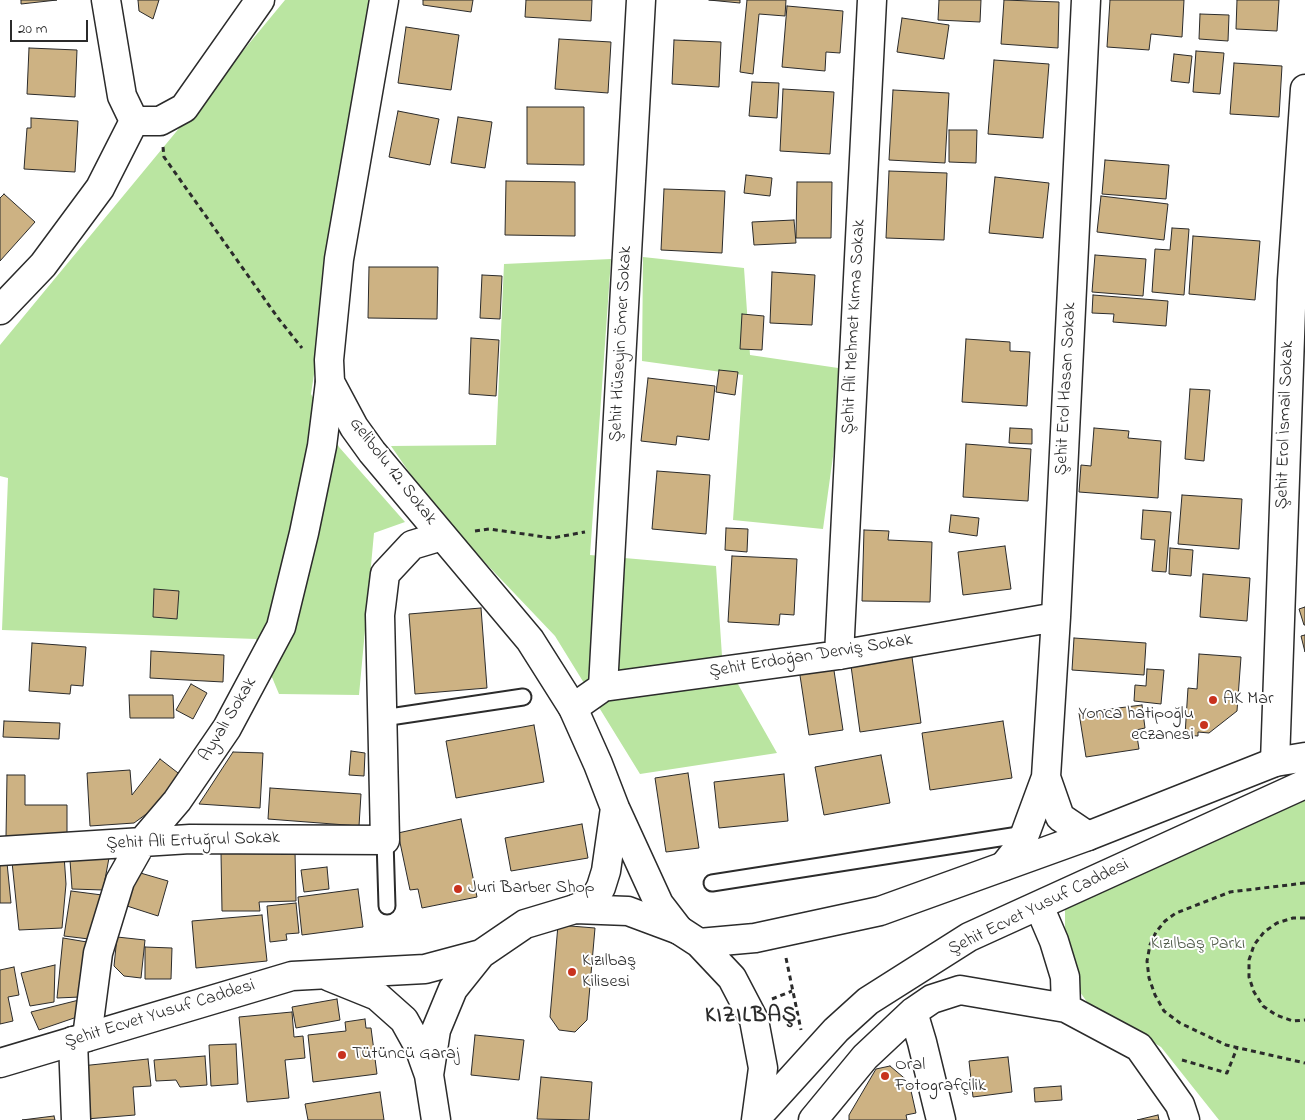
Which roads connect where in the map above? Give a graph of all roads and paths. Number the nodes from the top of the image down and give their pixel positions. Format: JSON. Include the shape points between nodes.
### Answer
{"nodes":[{"id":1,"x":106,"y":0,"type":"edge"},
{"id":2,"x":260,"y":0,"type":"edge"},
{"id":3,"x":384,"y":0,"type":"edge"},
{"id":4,"x":641,"y":0,"type":"edge"},
{"id":5,"x":872,"y":0,"type":"edge"},
{"id":6,"x":1086,"y":0,"type":"edge"},
{"id":7,"x":1305,"y":89,"type":"edge"},
{"id":8,"x":147,"y":121,"type":"junction"},
{"id":9,"x":1298,"y":279,"type":"edge"},
{"id":10,"x":0,"y":310,"type":"edge"},
{"id":11,"x":330,"y":382,"type":"junction"},
{"id":12,"x":1294,"y":514,"type":"edge"},
{"id":13,"x":612,"y":528,"type":"junction"},
{"id":14,"x":442,"y":536,"type":"junction"},
{"id":15,"x":1056,"y":617,"type":"junction"},
{"id":16,"x":839,"y":655,"type":"junction"},
{"id":17,"x":603,"y":687,"type":"junction"},
{"id":18,"x":523,"y":697,"type":"dead end"},
{"id":19,"x":573,"y":708,"type":"junction"},
{"id":20,"x":383,"y":718,"type":"junction"},
{"id":21,"x":1305,"y":757,"type":"edge"},
{"id":22,"x":1275,"y":762,"type":"junction"},
{"id":23,"x":1046,"y":777,"type":"junction"},
{"id":24,"x":1305,"y":784,"type":"edge"},
{"id":25,"x":615,"y":808,"type":"junction"},
{"id":26,"x":1025,"y":834,"type":"junction"},
{"id":27,"x":1088,"y":836,"type":"junction"},
{"id":28,"x":385,"y":840,"type":"junction"},
{"id":29,"x":142,"y":842,"type":"junction"},
{"id":30,"x":0,"y":851,"type":"edge"},
{"id":31,"x":1004,"y":866,"type":"junction"},
{"id":32,"x":712,"y":883,"type":"dead end"},
{"id":33,"x":1305,"y":883,"type":"edge"},
{"id":34,"x":387,"y":906,"type":"dead end"},
{"id":35,"x":1039,"y":906,"type":"junction"},
{"id":36,"x":575,"y":909,"type":"junction"},
{"id":37,"x":1305,"y":918,"type":"edge"},
{"id":38,"x":780,"y":932,"type":"junction"},
{"id":39,"x":689,"y":936,"type":"junction"},
{"id":40,"x":480,"y":954,"type":"junction"},
{"id":41,"x":322,"y":974,"type":"junction"},
{"id":42,"x":1066,"y":1008,"type":"junction"},
{"id":43,"x":913,"y":1012,"type":"junction"},
{"id":44,"x":1305,"y":1020,"type":"edge"},
{"id":45,"x":80,"y":1039,"type":"junction"},
{"id":46,"x":1139,"y":1047,"type":"junction"},
{"id":47,"x":1237,"y":1048,"type":"junction"},
{"id":48,"x":807,"y":1062,"type":"junction"},
{"id":49,"x":0,"y":1063,"type":"edge"},
{"id":50,"x":1305,"y":1063,"type":"edge"},
{"id":51,"x":429,"y":1074,"type":"junction"},
{"id":52,"x":757,"y":1118,"type":"edge"},
{"id":53,"x":76,"y":1120,"type":"edge"},
{"id":54,"x":436,"y":1120,"type":"edge"},
{"id":55,"x":813,"y":1120,"type":"edge"},
{"id":56,"x":941,"y":1120,"type":"edge"},
{"id":57,"x":1185,"y":1120,"type":"edge"}],
"edges":[{"from":1,"to":8,"type":"street","via":[[122,96]]},
{"from":2,"to":8,"type":"street","via":[[184,108]]},
{"from":3,"to":11,"type":"street","name":"Gelibolu 12. Sokak","via":[[340,259],[329,360]]},
{"from":4,"to":13,"type":"street","name":"Şehit Hüseyin Ömer Sokak"},
{"from":5,"to":16,"type":"street","name":"Şehit Ali Mehmet Kırma Sokak"},
{"from":6,"to":15,"type":"street","name":"Şehit Erol Hasan Sokak"},
{"from":7,"to":9,"type":"street","name":"Şehit Erol İsmail Sokak"},
{"from":8,"to":10,"type":"street","via":[[43,265]]},
{"from":8,"to":11,"type":"path","via":[[164,157],[278,318]]},
{"from":9,"to":12,"type":"street","name":"Şehit Erol İsmail Sokak"},
{"from":11,"to":14,"type":"street","name":"Gelibolu 12. Sokak","via":[[354,427],[372,452]]},
{"from":11,"to":29,"type":"street","name":"Ayvalı Sokak","via":[[322,446],[281,627],[227,728],[177,801]]},
{"from":12,"to":22,"type":"street","name":"Şehit Erol İsmail Sokak"},
{"from":13,"to":14,"type":"path","via":[[552,538],[489,529]]},
{"from":13,"to":17,"type":"street","name":"Şehit Hüseyin Ömer Sokak"},
{"from":14,"to":19,"type":"street","name":"Gelibolu 12. Sokak","via":[[530,640]]},
{"from":14,"to":20,"type":"street","via":[[412,545],[385,574],[380,615]]},
{"from":15,"to":16,"type":"street","name":"Şehit Erdoğan Derviş Sokak"},
{"from":15,"to":23,"type":"street","name":"Şehit Erol Hasan Sokak"},
{"from":16,"to":17,"type":"street","name":"Şehit Erdoğan Derviş Sokak"},
{"from":17,"to":19,"type":"street","name":"Şehit Erdoğan Derviş Sokak"},
{"from":18,"to":20,"type":"lane"},
{"from":19,"to":25,"type":"street","name":"Gelibolu 12. Sokak"},
{"from":20,"to":28,"type":"street"},
{"from":21,"to":22,"type":"street"},
{"from":22,"to":27,"type":"street"},
{"from":23,"to":26,"type":"street","name":"Şehit Erol Hasan Sokak"},
{"from":23,"to":27,"type":"street","name":"Şehit Erol Hasan Sokak","via":[[1060,818]]},
{"from":24,"to":35,"type":"street","name":"Şehit Ecvet Yusuf Caddesi"},
{"from":25,"to":36,"type":"street","via":[[601,887],[594,900]]},
{"from":25,"to":39,"type":"street","name":"Gelibolu 12. Sokak","via":[[659,904]]},
{"from":26,"to":31,"type":"street","name":"Şehit Erol Hasan Sokak"},
{"from":26,"to":32,"type":"lane"},
{"from":27,"to":31,"type":"street"},
{"from":28,"to":29,"type":"street","name":"Şehit Ali Ertuğrul Sokak","via":[[190,839]]},
{"from":28,"to":34,"type":"lane"},
{"from":29,"to":30,"type":"street","name":"Şehit Ali Ertuğrul Sokak"},
{"from":29,"to":45,"type":"street","name":"Ayvalı Sokak","via":[[120,881],[98,953]]},
{"from":31,"to":38,"type":"street","via":[[880,911]]},
{"from":33,"to":47,"type":"path","via":[[1230,892],[1176,913],[1156,932],[1150,945],[1147,961],[1149,978],[1164,1011],[1180,1023]]},
{"from":35,"to":42,"type":"street","via":[[1065,977]]},
{"from":35,"to":48,"type":"street","name":"Şehit Ecvet Yusuf Caddesi","via":[[969,937],[868,1001]]},
{"from":36,"to":39,"type":"street","via":[[628,911]]},
{"from":36,"to":40,"type":"street","via":[[525,924]]},
{"from":37,"to":44,"type":"path","via":[[1278,923],[1264,932],[1254,945],[1249,960],[1249,977],[1263,1006],[1293,1021]]},
{"from":38,"to":39,"type":"street","via":[[755,938]]},
{"from":38,"to":48,"type":"path"},
{"from":39,"to":52,"type":"street","name":"Gelibolu 12. Sokak","via":[[732,978],[754,1020],[763,1068]]},
{"from":40,"to":41,"type":"street","name":"Şehit Ecvet Yusuf Caddesi","via":[[425,969]]},
{"from":40,"to":51,"type":"street","via":[[453,989],[436,1030]]},
{"from":41,"to":45,"type":"street","name":"Şehit Ecvet Yusuf Caddesi","via":[[292,976]]},
{"from":41,"to":51,"type":"street","name":"Şehit Ecvet Yusuf Caddesi","via":[[377,996],[404,1020]]},
{"from":42,"to":43,"type":"street","via":[[960,990],[932,999]]},
{"from":42,"to":46,"type":"street"},
{"from":43,"to":55,"type":"street","via":[[865,1057]]},
{"from":43,"to":56,"type":"street"},
{"from":45,"to":49,"type":"street","name":"Şehit Ecvet Yusuf Caddesi"},
{"from":45,"to":53,"type":"street","name":"Ayvalı Sokak"},
{"from":46,"to":47,"type":"path","via":[[1227,1073]]},
{"from":46,"to":57,"type":"street","via":[[1180,1105]]},
{"from":47,"to":50,"type":"path"},
{"from":48,"to":52,"type":"street","name":"Şehit Ecvet Yusuf Caddesi"},
{"from":51,"to":54,"type":"street"}]}
